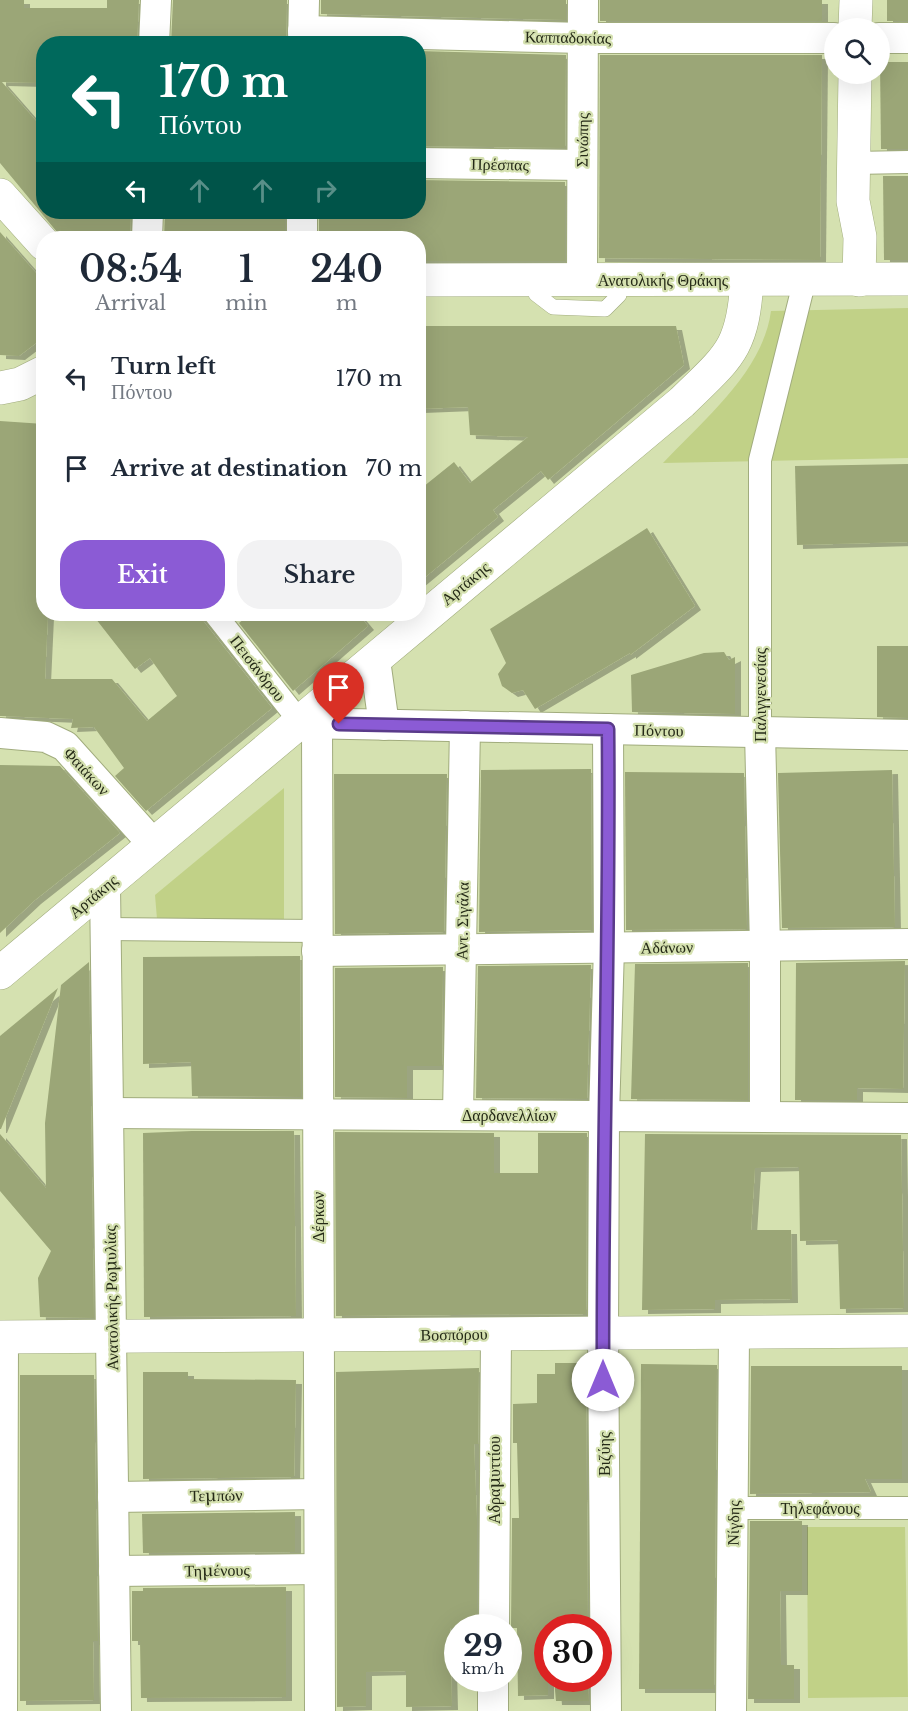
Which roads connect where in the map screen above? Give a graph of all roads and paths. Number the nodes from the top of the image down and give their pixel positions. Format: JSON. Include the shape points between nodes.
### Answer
{"nodes":[{"id":1,"x":156,"y":0,"type":"edge"},
{"id":2,"x":303,"y":0,"type":"edge"},
{"id":3,"x":583,"y":0,"type":"edge"},
{"id":4,"x":856,"y":0,"type":"edge"},
{"id":5,"x":855,"y":18,"type":"edge"},
{"id":6,"x":154,"y":36,"type":"edge"},
{"id":7,"x":303,"y":36,"type":"edge"},
{"id":8,"x":426,"y":37,"type":"edge"},
{"id":9,"x":583,"y":38,"type":"junction"},
{"id":10,"x":824,"y":38,"type":"edge"},
{"id":11,"x":890,"y":38,"type":"edge"},
{"id":12,"x":908,"y":38,"type":"edge"},
{"id":13,"x":855,"y":84,"type":"edge"},
{"id":14,"x":908,"y":162,"type":"edge"},
{"id":15,"x":426,"y":163,"type":"edge"},
{"id":16,"x":854,"y":163,"type":"junction"},
{"id":17,"x":581,"y":165,"type":"junction"},
{"id":18,"x":0,"y":195,"type":"edge"},
{"id":19,"x":36,"y":235,"type":"edge"},
{"id":20,"x":908,"y":279,"type":"edge"},
{"id":21,"x":426,"y":280,"type":"edge"},
{"id":22,"x":582,"y":280,"type":"junction"},
{"id":23,"x":747,"y":280,"type":"junction"},
{"id":24,"x":834,"y":280,"type":"junction"},
{"id":25,"x":536,"y":294,"type":"dead end"},
{"id":26,"x":619,"y":295,"type":"dead end"},
{"id":27,"x":36,"y":383,"type":"edge"},
{"id":28,"x":0,"y":388,"type":"edge"},
{"id":29,"x":426,"y":604,"type":"edge"},
{"id":30,"x":221,"y":621,"type":"edge"},
{"id":31,"x":405,"y":621,"type":"edge"},
{"id":32,"x":375,"y":660,"type":"junction"},
{"id":33,"x":309,"y":723,"type":"junction"},
{"id":34,"x":384,"y":725,"type":"junction"},
{"id":35,"x":465,"y":726,"type":"junction"},
{"id":36,"x":608,"y":729,"type":"junction"},
{"id":37,"x":760,"y":732,"type":"junction"},
{"id":38,"x":0,"y":733,"type":"edge"},
{"id":39,"x":908,"y":735,"type":"edge"},
{"id":40,"x":154,"y":845,"type":"junction"},
{"id":41,"x":105,"y":885,"type":"junction"},
{"id":42,"x":108,"y":929,"type":"junction"},
{"id":43,"x":317,"y":941,"type":"junction"},
{"id":44,"x":908,"y":944,"type":"edge"},
{"id":45,"x":765,"y":946,"type":"junction"},
{"id":46,"x":609,"y":947,"type":"junction"},
{"id":47,"x":461,"y":950,"type":"junction"},
{"id":48,"x":0,"y":973,"type":"edge"},
{"id":49,"x":110,"y":1113,"type":"junction"},
{"id":50,"x":318,"y":1114,"type":"junction"},
{"id":51,"x":458,"y":1115,"type":"junction"},
{"id":52,"x":604,"y":1116,"type":"junction"},
{"id":53,"x":765,"y":1117,"type":"junction"},
{"id":54,"x":908,"y":1118,"type":"edge"},
{"id":55,"x":908,"y":1331,"type":"edge"},
{"id":56,"x":603,"y":1332,"type":"junction"},
{"id":57,"x":496,"y":1333,"type":"junction"},
{"id":58,"x":734,"y":1334,"type":"junction"},
{"id":59,"x":112,"y":1336,"type":"junction"},
{"id":60,"x":319,"y":1336,"type":"junction"},
{"id":61,"x":4,"y":1337,"type":"edge"},
{"id":62,"x":319,"y":1494,"type":"junction"},
{"id":63,"x":113,"y":1497,"type":"junction"},
{"id":64,"x":908,"y":1508,"type":"edge"},
{"id":65,"x":733,"y":1509,"type":"junction"},
{"id":66,"x":319,"y":1569,"type":"junction"},
{"id":67,"x":114,"y":1571,"type":"junction"},
{"id":68,"x":494,"y":1614,"type":"edge"},
{"id":69,"x":493,"y":1692,"type":"edge"},
{"id":70,"x":6,"y":1711,"type":"edge"},
{"id":71,"x":116,"y":1711,"type":"edge"},
{"id":72,"x":320,"y":1711,"type":"edge"},
{"id":73,"x":493,"y":1711,"type":"edge"},
{"id":74,"x":606,"y":1711,"type":"edge"},
{"id":75,"x":731,"y":1711,"type":"edge"}],
"edges":[{"from":1,"to":6,"type":"street"},
{"from":2,"to":7,"type":"street"},
{"from":3,"to":9,"type":"street","name":"Σινώπης"},
{"from":4,"to":5,"type":"street"},
{"from":8,"to":9,"type":"street","name":"Καππαδοκίας"},
{"from":9,"to":10,"type":"street","name":"Καππαδοκίας"},
{"from":9,"to":17,"type":"street","name":"Σινώπης"},
{"from":11,"to":12,"type":"street"},
{"from":13,"to":16,"type":"street"},
{"from":14,"to":16,"type":"street"},
{"from":15,"to":17,"type":"street","name":"Πρέσπας"},
{"from":16,"to":24,"type":"street","via":[[853,201],[838,238]]},
{"from":17,"to":22,"type":"street","name":"Σινώπης"},
{"from":18,"to":19,"type":"street"},
{"from":20,"to":24,"type":"street","name":"Ανατολικής Θράκης"},
{"from":21,"to":22,"type":"street","name":"Ανατολικής Θράκης"},
{"from":22,"to":23,"type":"street","name":"Ανατολικής Θράκης"},
{"from":23,"to":24,"type":"street","name":"Ανατολικής Θράκης"},
{"from":23,"to":29,"type":"street","name":"Αρτάκης","via":[[739,336],[715,370],[682,402]]},
{"from":24,"to":37,"type":"street","name":"Παλιγγενεσίας","via":[[760,460]]},
{"from":25,"to":26,"type":"lane","via":[[553,307],[605,309]]},
{"from":27,"to":28,"type":"street"},
{"from":30,"to":33,"type":"street","name":"Πεισάνδρου"},
{"from":31,"to":32,"type":"street","name":"Αρτάκης"},
{"from":32,"to":33,"type":"street","name":"Αρτάκης"},
{"from":32,"to":34,"type":"street"},
{"from":33,"to":34,"type":"street","name":"Πόντου"},
{"from":33,"to":40,"type":"street","name":"Αρτάκης"},
{"from":33,"to":43,"type":"street","name":"Δέρκων"},
{"from":34,"to":35,"type":"street","name":"Πόντου"},
{"from":35,"to":36,"type":"street","name":"Πόντου"},
{"from":35,"to":47,"type":"street","name":"Αντ. Σιγάλα"},
{"from":36,"to":37,"type":"street","name":"Πόντου"},
{"from":36,"to":46,"type":"street","name":"Βιζύης"},
{"from":37,"to":39,"type":"street","name":"Πόντου"},
{"from":37,"to":45,"type":"street","name":"Παλιγγενεσίας"},
{"from":38,"to":40,"type":"street","name":"Φαιάκων","via":[[46,737],[65,746]]},
{"from":40,"to":41,"type":"street","name":"Αρτάκης"},
{"from":41,"to":42,"type":"street","name":"Ανατολικής Ρωμυλίας"},
{"from":41,"to":48,"type":"street","name":"Αρτάκης"},
{"from":42,"to":43,"type":"street"},
{"from":42,"to":49,"type":"street","name":"Ανατολικής Ρωμυλίας"},
{"from":43,"to":47,"type":"street","name":"Αδάνων"},
{"from":43,"to":50,"type":"street","name":"Δέρκων"},
{"from":44,"to":45,"type":"street","name":"Αδάνων"},
{"from":45,"to":46,"type":"street","name":"Αδάνων"},
{"from":45,"to":53,"type":"street","name":"Παλιγγενεσίας"},
{"from":46,"to":47,"type":"street","name":"Αδάνων"},
{"from":46,"to":52,"type":"street","name":"Βιζύης"},
{"from":47,"to":51,"type":"street","name":"Αντ. Σιγάλα"},
{"from":49,"to":50,"type":"street","name":"Δαρδανελλίων"},
{"from":49,"to":59,"type":"street","name":"Ανατολικής Ρωμυλίας"},
{"from":50,"to":51,"type":"street","name":"Δαρδανελλίων"},
{"from":50,"to":60,"type":"street","name":"Δέρκων"},
{"from":51,"to":52,"type":"street","name":"Δαρδανελλίων"},
{"from":52,"to":53,"type":"street","name":"Δαρδανελλίων"},
{"from":52,"to":56,"type":"street","name":"Βιζύης"},
{"from":53,"to":54,"type":"street","name":"Δαρδανελλίων"},
{"from":55,"to":58,"type":"street","name":"Βοσπόρου"},
{"from":56,"to":57,"type":"street","name":"Βοσπόρου"},
{"from":56,"to":58,"type":"street","name":"Βοσπόρου"},
{"from":56,"to":74,"type":"street","name":"Βιζύης"},
{"from":57,"to":60,"type":"street","name":"Βοσπόρου"},
{"from":57,"to":68,"type":"street","name":"Αδραμυττίου"},
{"from":58,"to":65,"type":"street","name":"Νίγδης"},
{"from":59,"to":60,"type":"street","name":"Βοσπόρου"},
{"from":59,"to":61,"type":"street","name":"Βοσπόρου"},
{"from":59,"to":63,"type":"street","name":"Ανατολικής Ρωμυλίας"},
{"from":60,"to":62,"type":"street","name":"Δέρκων"},
{"from":61,"to":70,"type":"street"},
{"from":62,"to":63,"type":"street","name":"Τεμπών"},
{"from":62,"to":66,"type":"street","name":"Δέρκων"},
{"from":63,"to":67,"type":"street","name":"Ανατολικής Ρωμυλίας"},
{"from":64,"to":65,"type":"street","name":"Τηλεφάνους"},
{"from":65,"to":75,"type":"street","name":"Νίγδης"},
{"from":66,"to":67,"type":"street","name":"Τημένους"},
{"from":66,"to":72,"type":"street","name":"Δέρκων"},
{"from":67,"to":71,"type":"street","name":"Ανατολικής Ρωμυλίας"},
{"from":69,"to":73,"type":"street"}]}
